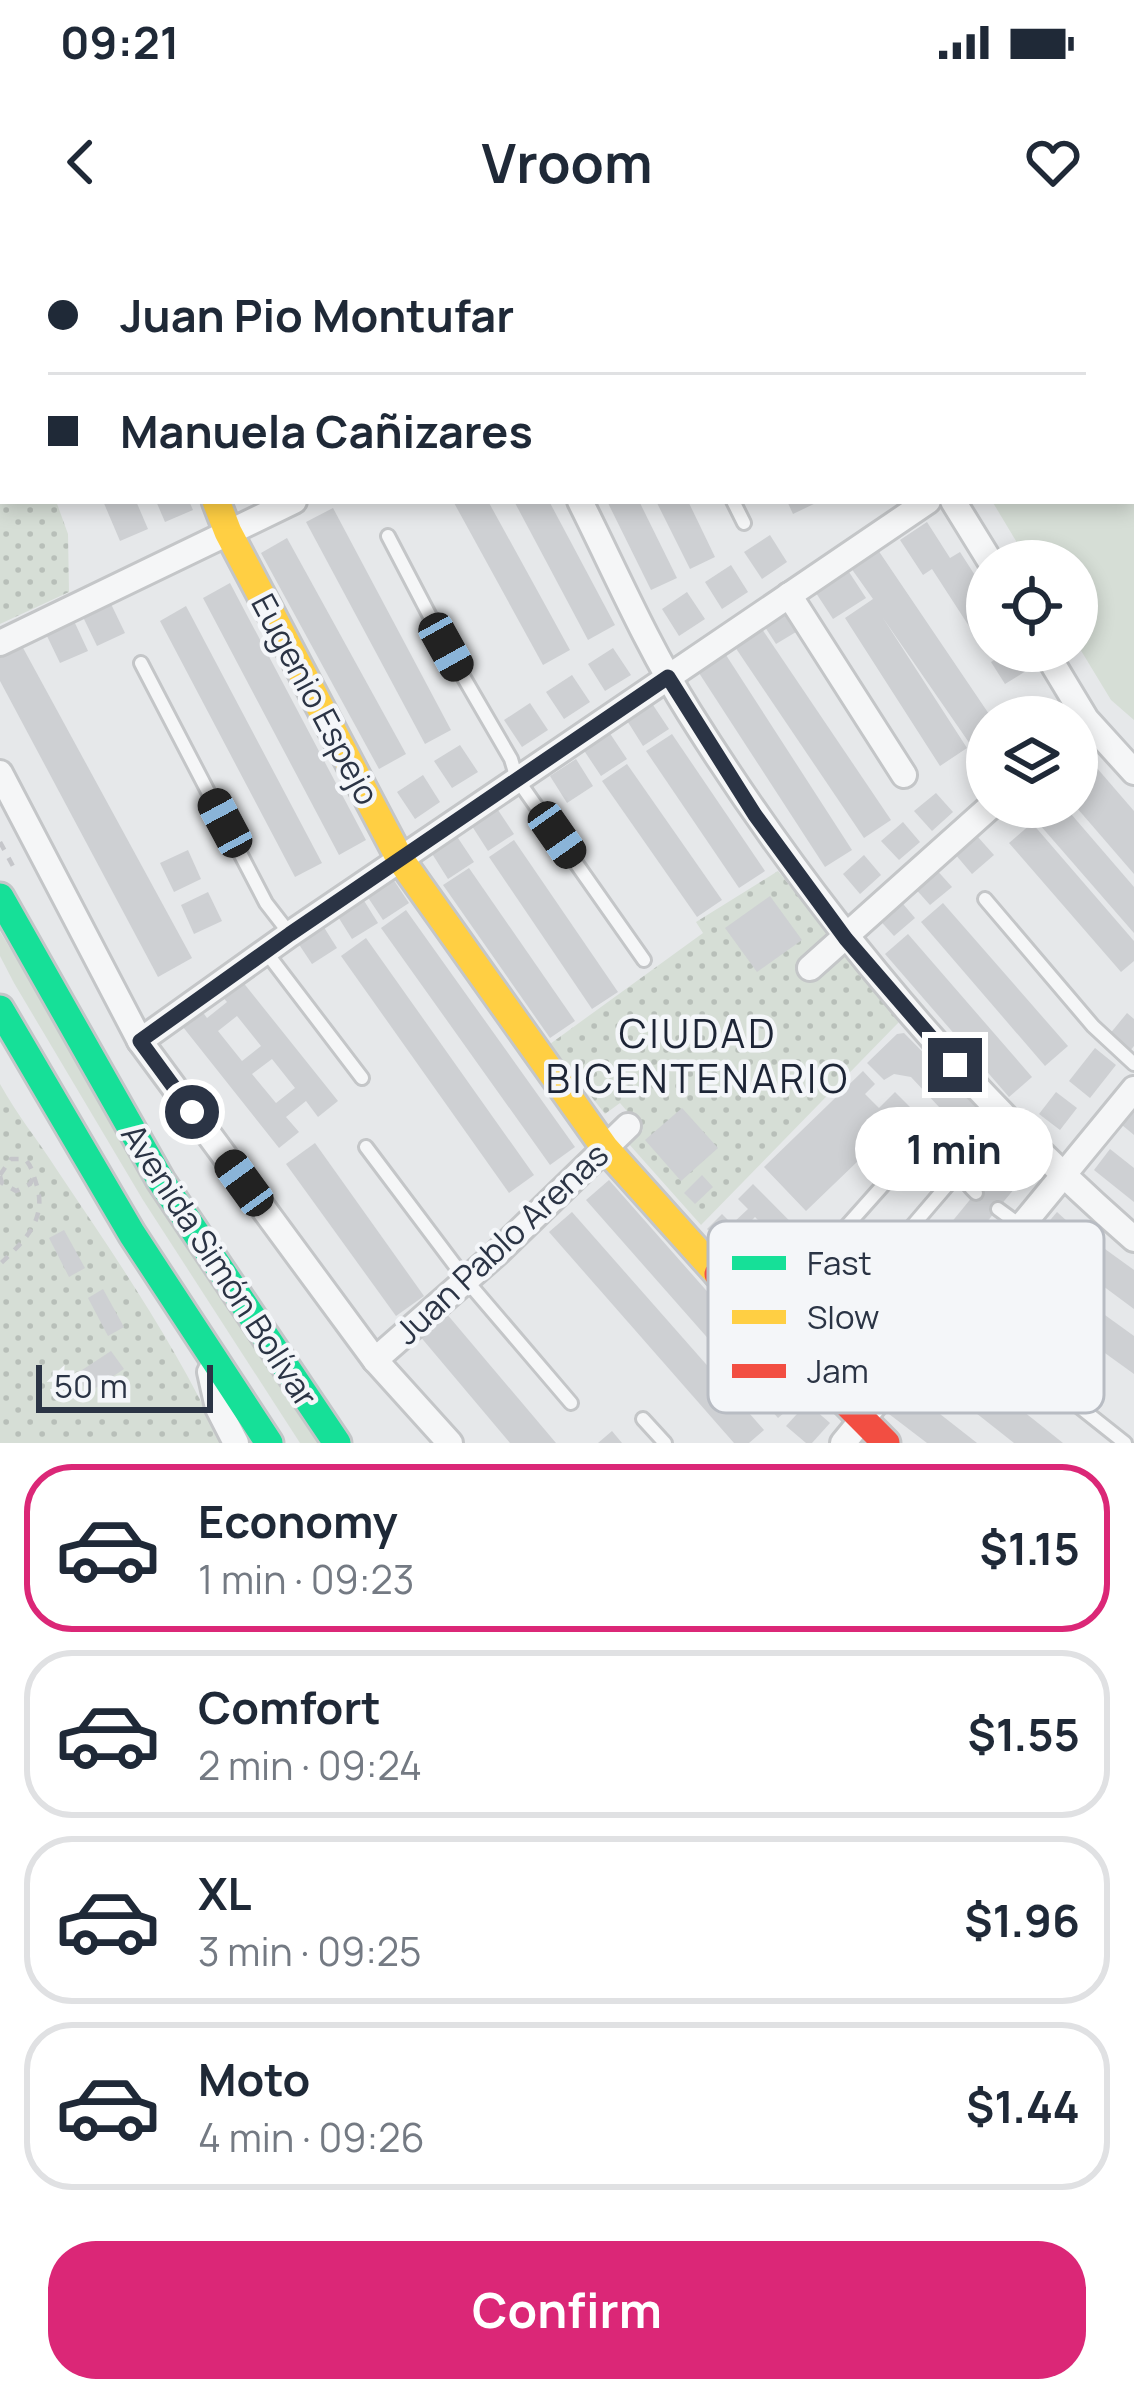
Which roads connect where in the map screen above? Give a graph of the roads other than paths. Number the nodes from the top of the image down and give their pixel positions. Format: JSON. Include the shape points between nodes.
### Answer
{"nodes":[{"id":1,"x":218,"y":504,"type":"edge"},
{"id":2,"x":288,"y":504,"type":"edge"},
{"id":3,"x":582,"y":504,"type":"edge"},
{"id":4,"x":734,"y":504,"type":"edge"},
{"id":5,"x":924,"y":504,"type":"edge"},
{"id":6,"x":955,"y":504,"type":"edge"},
{"id":7,"x":744,"y":523,"type":"dead end"},
{"id":8,"x":227,"y":532,"type":"junction"},
{"id":9,"x":388,"y":536,"type":"dead end"},
{"id":10,"x":977,"y":540,"type":"edge"},
{"id":11,"x":789,"y":595,"type":"junction"},
{"id":12,"x":0,"y":643,"type":"edge"},
{"id":13,"x":141,"y":663,"type":"dead end"},
{"id":14,"x":668,"y":677,"type":"junction"},
{"id":15,"x":1098,"y":739,"type":"edge"},
{"id":16,"x":1134,"y":772,"type":"edge"},
{"id":17,"x":0,"y":773,"type":"edge"},
{"id":18,"x":904,"y":775,"type":"dead end"},
{"id":19,"x":517,"y":779,"type":"junction"},
{"id":20,"x":967,"y":828,"type":"edge"},
{"id":21,"x":400,"y":859,"type":"junction"},
{"id":22,"x":0,"y":897,"type":"edge"},
{"id":23,"x":985,"y":899,"type":"dead end"},
{"id":24,"x":290,"y":934,"type":"junction"},
{"id":25,"x":846,"y":939,"type":"junction"},
{"id":26,"x":265,"y":952,"type":"junction"},
{"id":27,"x":644,"y":960,"type":"dead end"},
{"id":28,"x":810,"y":968,"type":"dead end"},
{"id":29,"x":0,"y":1009,"type":"edge"},
{"id":30,"x":140,"y":1041,"type":"junction"},
{"id":31,"x":1134,"y":1064,"type":"edge"},
{"id":32,"x":362,"y":1078,"type":"dead end"},
{"id":33,"x":1134,"y":1089,"type":"edge"},
{"id":34,"x":628,"y":1126,"type":"dead end"},
{"id":35,"x":366,"y":1147,"type":"dead end"},
{"id":36,"x":605,"y":1148,"type":"junction"},
{"id":37,"x":1060,"y":1174,"type":"junction"},
{"id":38,"x":956,"y":1175,"type":"junction"},
{"id":39,"x":976,"y":1193,"type":"dead end"},
{"id":40,"x":998,"y":1209,"type":"dead end"},
{"id":41,"x":851,"y":1221,"type":"edge"},
{"id":42,"x":917,"y":1221,"type":"edge"},
{"id":43,"x":1014,"y":1221,"type":"edge"},
{"id":44,"x":1025,"y":1221,"type":"edge"},
{"id":45,"x":1134,"y":1239,"type":"edge"},
{"id":46,"x":708,"y":1267,"type":"edge"},
{"id":47,"x":466,"y":1280,"type":"junction"},
{"id":48,"x":204,"y":1346,"type":"junction"},
{"id":49,"x":375,"y":1360,"type":"junction"},
{"id":50,"x":571,"y":1403,"type":"dead end"},
{"id":51,"x":1087,"y":1413,"type":"edge"},
{"id":52,"x":643,"y":1419,"type":"dead end"},
{"id":53,"x":852,"y":1433,"type":"edge"},
{"id":54,"x":236,"y":1443,"type":"edge"},
{"id":55,"x":269,"y":1443,"type":"edge"},
{"id":56,"x":337,"y":1443,"type":"edge"},
{"id":57,"x":451,"y":1443,"type":"edge"},
{"id":58,"x":665,"y":1443,"type":"edge"},
{"id":59,"x":886,"y":1443,"type":"edge"},
{"id":60,"x":1125,"y":1443,"type":"edge"}],
"edges":[{"from":1,"to":8,"type":"main road","name":"Eugenio Espejo"},
{"from":2,"to":8,"type":"street"},
{"from":3,"to":14,"type":"street"},
{"from":4,"to":7,"type":"lane"},
{"from":5,"to":11,"type":"street"},
{"from":6,"to":10,"type":"street"},
{"from":8,"to":12,"type":"street"},
{"from":8,"to":21,"type":"main road","name":"Eugenio Espejo"},
{"from":9,"to":19,"type":"lane"},
{"from":11,"to":14,"type":"street"},
{"from":11,"to":18,"type":"street"},
{"from":13,"to":24,"type":"lane","via":[[266,903]]},
{"from":14,"to":19,"type":"street"},
{"from":14,"to":25,"type":"street"},
{"from":15,"to":16,"type":"street"},
{"from":17,"to":30,"type":"street"},
{"from":19,"to":21,"type":"street"},
{"from":19,"to":27,"type":"lane"},
{"from":20,"to":25,"type":"street"},
{"from":21,"to":24,"type":"street"},
{"from":21,"to":36,"type":"main road","name":"Eugenio Espejo"},
{"from":22,"to":56,"type":"main road","name":"Avenida Simón Bolívar","via":[[161,1181]]},
{"from":23,"to":31,"type":"lane"},
{"from":24,"to":26,"type":"street"},
{"from":25,"to":28,"type":"street"},
{"from":25,"to":37,"type":"street"},
{"from":26,"to":30,"type":"street"},
{"from":26,"to":32,"type":"lane"},
{"from":29,"to":48,"type":"main road","name":"Avenida Simón Bolívar"},
{"from":30,"to":49,"type":"street"},
{"from":33,"to":37,"type":"street"},
{"from":34,"to":36,"type":"street","name":"Juan Pablo Arenas"},
{"from":35,"to":47,"type":"lane"},
{"from":36,"to":46,"type":"main road","name":"Eugenio Espejo"},
{"from":36,"to":47,"type":"street","name":"Juan Pablo Arenas"},
{"from":37,"to":44,"type":"street"},
{"from":37,"to":45,"type":"street"},
{"from":38,"to":39,"type":"lane"},
{"from":38,"to":41,"type":"lane","via":[[939,1146],[922,1139]]},
{"from":38,"to":42,"type":"lane"},
{"from":40,"to":43,"type":"lane"},
{"from":47,"to":49,"type":"street","name":"Juan Pablo Arenas"},
{"from":47,"to":50,"type":"lane"},
{"from":48,"to":54,"type":"street","via":[[218,1408]]},
{"from":48,"to":55,"type":"main road","name":"Avenida Simón Bolívar"},
{"from":49,"to":57,"type":"street"},
{"from":51,"to":60,"type":"lane"},
{"from":52,"to":58,"type":"lane"},
{"from":53,"to":59,"type":"main road","name":"Eugenio Espejo"}]}
